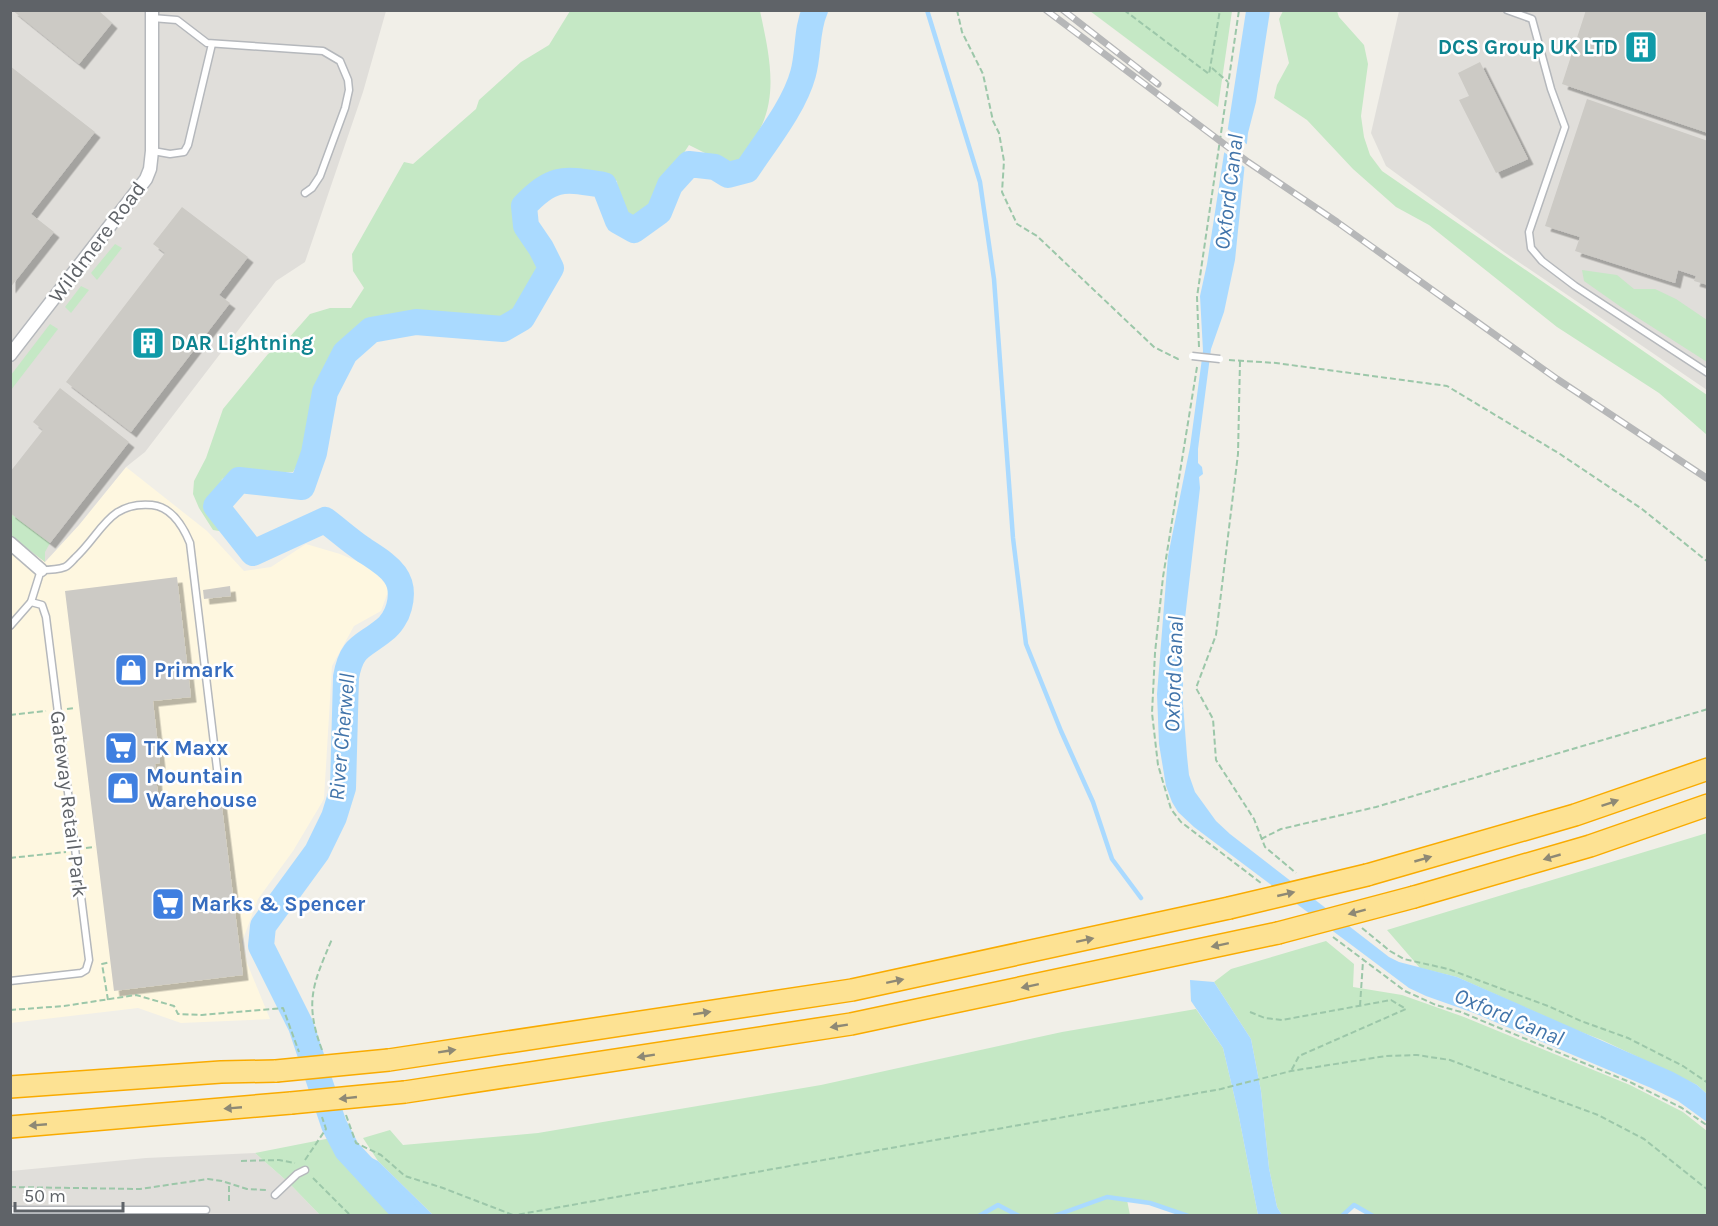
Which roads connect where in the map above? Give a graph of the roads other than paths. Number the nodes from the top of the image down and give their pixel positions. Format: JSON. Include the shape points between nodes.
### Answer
{"nodes":[{"id":1,"x":1507,"y":10,"type":"edge"},
{"id":2,"x":152,"y":14,"type":"edge"},
{"id":3,"x":212,"y":44,"type":"junction"},
{"id":4,"x":152,"y":151,"type":"junction"},
{"id":5,"x":305,"y":193,"type":"dead end"},
{"id":6,"x":15,"y":339,"type":"edge"},
{"id":7,"x":10,"y":354,"type":"edge"},
{"id":8,"x":1195,"y":358,"type":"road end"},
{"id":9,"x":1220,"y":359,"type":"road end"},
{"id":10,"x":1707,"y":373,"type":"edge"},
{"id":11,"x":10,"y":543,"type":"edge"},
{"id":12,"x":41,"y":570,"type":"junction"},
{"id":13,"x":32,"y":602,"type":"junction"},
{"id":14,"x":10,"y":626,"type":"edge"},
{"id":15,"x":1707,"y":769,"type":"edge"},
{"id":16,"x":218,"y":777,"type":"dead end"},
{"id":17,"x":1707,"y":805,"type":"edge"},
{"id":18,"x":10,"y":981,"type":"edge"},
{"id":19,"x":10,"y":1072,"type":"edge"},
{"id":20,"x":221,"y":1072,"type":"junction"},
{"id":21,"x":10,"y":1087,"type":"edge"},
{"id":22,"x":10,"y":1127,"type":"edge"},
{"id":23,"x":304,"y":1167,"type":"road end"},
{"id":24,"x":275,"y":1195,"type":"dead end"},
{"id":25,"x":10,"y":1210,"type":"edge"},
{"id":26,"x":206,"y":1210,"type":"dead end"}],
"edges":[{"from":1,"to":10,"type":"lane","via":[[1532,19],[1565,127],[1529,232],[1531,248],[1575,286]]},
{"from":2,"to":3,"type":"lane","via":[[177,20]]},
{"from":2,"to":4,"type":"street","name":"Wildmere Road"},
{"from":3,"to":4,"type":"lane","via":[[188,145],[183,152]]},
{"from":3,"to":5,"type":"lane","via":[[323,51],[340,61],[348,80],[345,108],[320,176]]},
{"from":4,"to":6,"type":"street","name":"Wildmere Road","via":[[150,169],[141,188]]},
{"from":6,"to":7,"type":"street","name":"Wildmere Road"},
{"from":8,"to":9,"type":"lane","bridge":true},
{"from":11,"to":12,"type":"street"},
{"from":12,"to":13,"type":"lane"},
{"from":12,"to":16,"type":"lane","via":[[66,566],[121,509],[141,504],[157,506],[183,526],[190,543]]},
{"from":13,"to":14,"type":"lane"},
{"from":13,"to":18,"type":"lane","name":"Gateway Retail Park","via":[[42,605],[46,617],[89,960],[81,973]]},
{"from":20,"to":15,"type":"highway","one_way":true,"bridge":true,"via":[[389,1060],[852,990],[1367,875],[1575,815]]},
{"from":17,"to":22,"type":"highway","one_way":true,"bridge":true,"via":[[1590,846],[1278,933],[851,1024],[405,1092]]},
{"from":19,"to":20,"type":"highway"},
{"from":20,"to":21,"type":"highway"},
{"from":23,"to":24,"type":"lane"},
{"from":25,"to":26,"type":"lane"}]}
